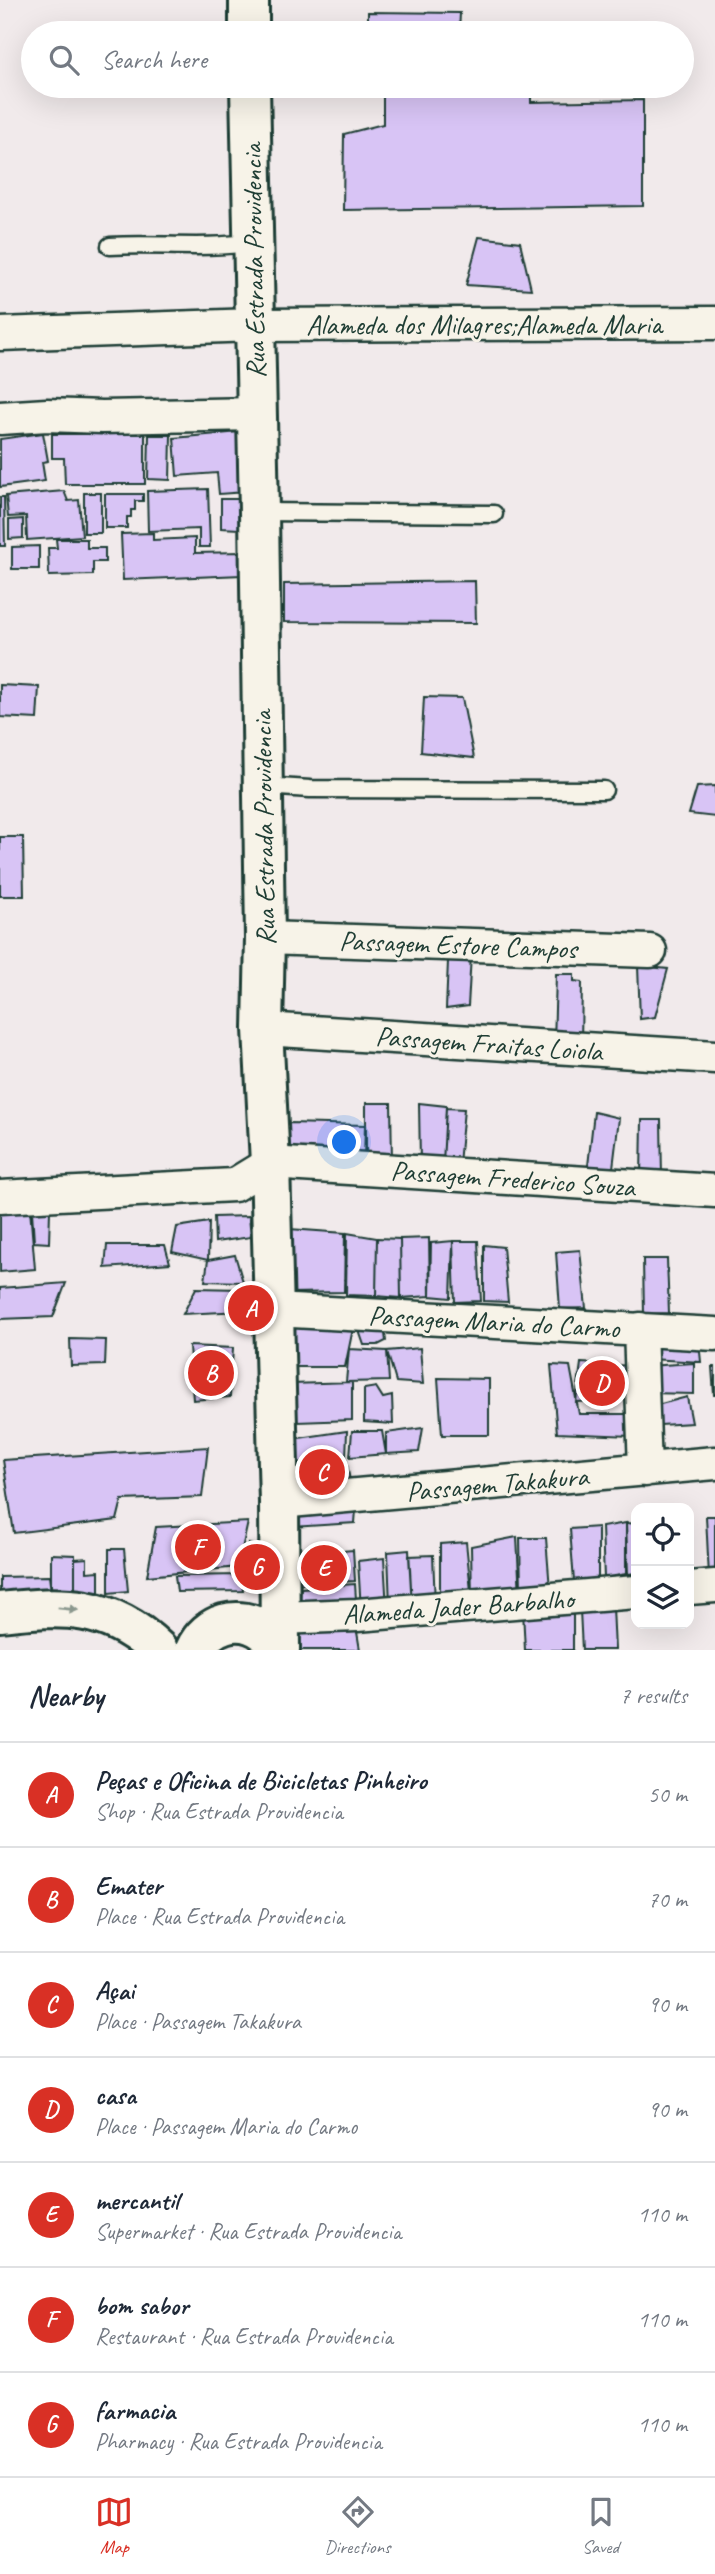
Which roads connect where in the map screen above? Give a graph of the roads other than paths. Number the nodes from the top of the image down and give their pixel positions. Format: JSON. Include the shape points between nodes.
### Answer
{"nodes":[{"id":1,"x":248,"y":0,"type":"edge"},
{"id":2,"x":249,"y":21,"type":"edge"},
{"id":3,"x":250,"y":98,"type":"edge"},
{"id":4,"x":252,"y":242,"type":"junction"},
{"id":5,"x":110,"y":246,"type":"dead end"},
{"id":6,"x":715,"y":323,"type":"edge"},
{"id":7,"x":254,"y":325,"type":"junction"},
{"id":8,"x":0,"y":334,"type":"edge"},
{"id":9,"x":257,"y":414,"type":"junction"},
{"id":10,"x":0,"y":418,"type":"edge"},
{"id":11,"x":259,"y":512,"type":"junction"},
{"id":12,"x":494,"y":514,"type":"dead end"},
{"id":13,"x":263,"y":786,"type":"junction"},
{"id":14,"x":604,"y":790,"type":"dead end"},
{"id":15,"x":265,"y":938,"type":"junction"},
{"id":16,"x":650,"y":951,"type":"dead end"},
{"id":17,"x":263,"y":1028,"type":"junction"},
{"id":18,"x":715,"y":1057,"type":"edge"},
{"id":19,"x":270,"y":1163,"type":"junction"},
{"id":20,"x":715,"y":1191,"type":"edge"},
{"id":21,"x":0,"y":1197,"type":"edge"},
{"id":22,"x":274,"y":1310,"type":"junction"},
{"id":23,"x":640,"y":1329,"type":"junction"},
{"id":24,"x":715,"y":1334,"type":"edge"},
{"id":25,"x":715,"y":1463,"type":"edge"},
{"id":26,"x":645,"y":1470,"type":"junction"},
{"id":27,"x":279,"y":1502,"type":"junction"},
{"id":28,"x":281,"y":1570,"type":"junction"},
{"id":29,"x":715,"y":1586,"type":"edge"},
{"id":30,"x":694,"y":1588,"type":"edge"},
{"id":31,"x":631,"y":1593,"type":"edge"},
{"id":32,"x":0,"y":1612,"type":"edge"},
{"id":33,"x":237,"y":1620,"type":"junction"},
{"id":34,"x":280,"y":1638,"type":"edge"},
{"id":35,"x":158,"y":1650,"type":"edge"},
{"id":36,"x":195,"y":1650,"type":"edge"}],
"edges":[{"from":1,"to":2,"type":"main road"},
{"from":3,"to":4,"type":"main road","name":"Rua Estrada Providencia"},
{"from":4,"to":5,"type":"lane","via":[[204,247]]},
{"from":4,"to":7,"type":"main road","name":"Rua Estrada Providencia"},
{"from":6,"to":7,"type":"street","name":"Alameda dos Milagres;Alameda Maria"},
{"from":7,"to":8,"type":"street","name":"Alameda dos Milagres;Alameda Maria"},
{"from":7,"to":9,"type":"main road","name":"Rua Estrada Providencia"},
{"from":9,"to":10,"type":"street"},
{"from":9,"to":11,"type":"main road","name":"Rua Estrada Providencia"},
{"from":11,"to":12,"type":"lane"},
{"from":11,"to":13,"type":"main road","name":"Rua Estrada Providencia"},
{"from":13,"to":14,"type":"lane"},
{"from":13,"to":15,"type":"main road","name":"Rua Estrada Providencia"},
{"from":15,"to":16,"type":"street","name":"Passagem Estore Campos"},
{"from":15,"to":17,"type":"main road","name":"Rua Estrada Providencia"},
{"from":17,"to":18,"type":"street","name":"Passagem Fraitas Loiola"},
{"from":17,"to":19,"type":"main road","name":"Rua Estrada Providencia"},
{"from":19,"to":20,"type":"street","name":"Passagem Frederico Souza"},
{"from":19,"to":21,"type":"street","via":[[234,1185]]},
{"from":19,"to":22,"type":"main road","name":"Rua Estrada Providencia"},
{"from":22,"to":23,"type":"street","name":"Passagem Maria do Carmo"},
{"from":22,"to":27,"type":"main road","name":"Rua Estrada Providencia"},
{"from":23,"to":24,"type":"street","name":"Passagem Maria do Carmo"},
{"from":23,"to":26,"type":"street"},
{"from":25,"to":26,"type":"street","name":"Passagem Takakura"},
{"from":26,"to":27,"type":"street","name":"Passagem Takakura"},
{"from":27,"to":28,"type":"main road","name":"Rua Estrada Providencia"},
{"from":28,"to":33,"type":"main road"},
{"from":28,"to":34,"type":"main road","name":"Rua Estrada Providencia"},
{"from":29,"to":30,"type":"street"},
{"from":31,"to":34,"type":"street","name":"Alameda Jader Barbalho"},
{"from":32,"to":35,"type":"main road","one_way":true,"via":[[54,1608],[106,1615],[130,1626]]},
{"from":33,"to":34,"type":"main road"},
{"from":33,"to":36,"type":"main road","via":[[211,1628]]}]}
